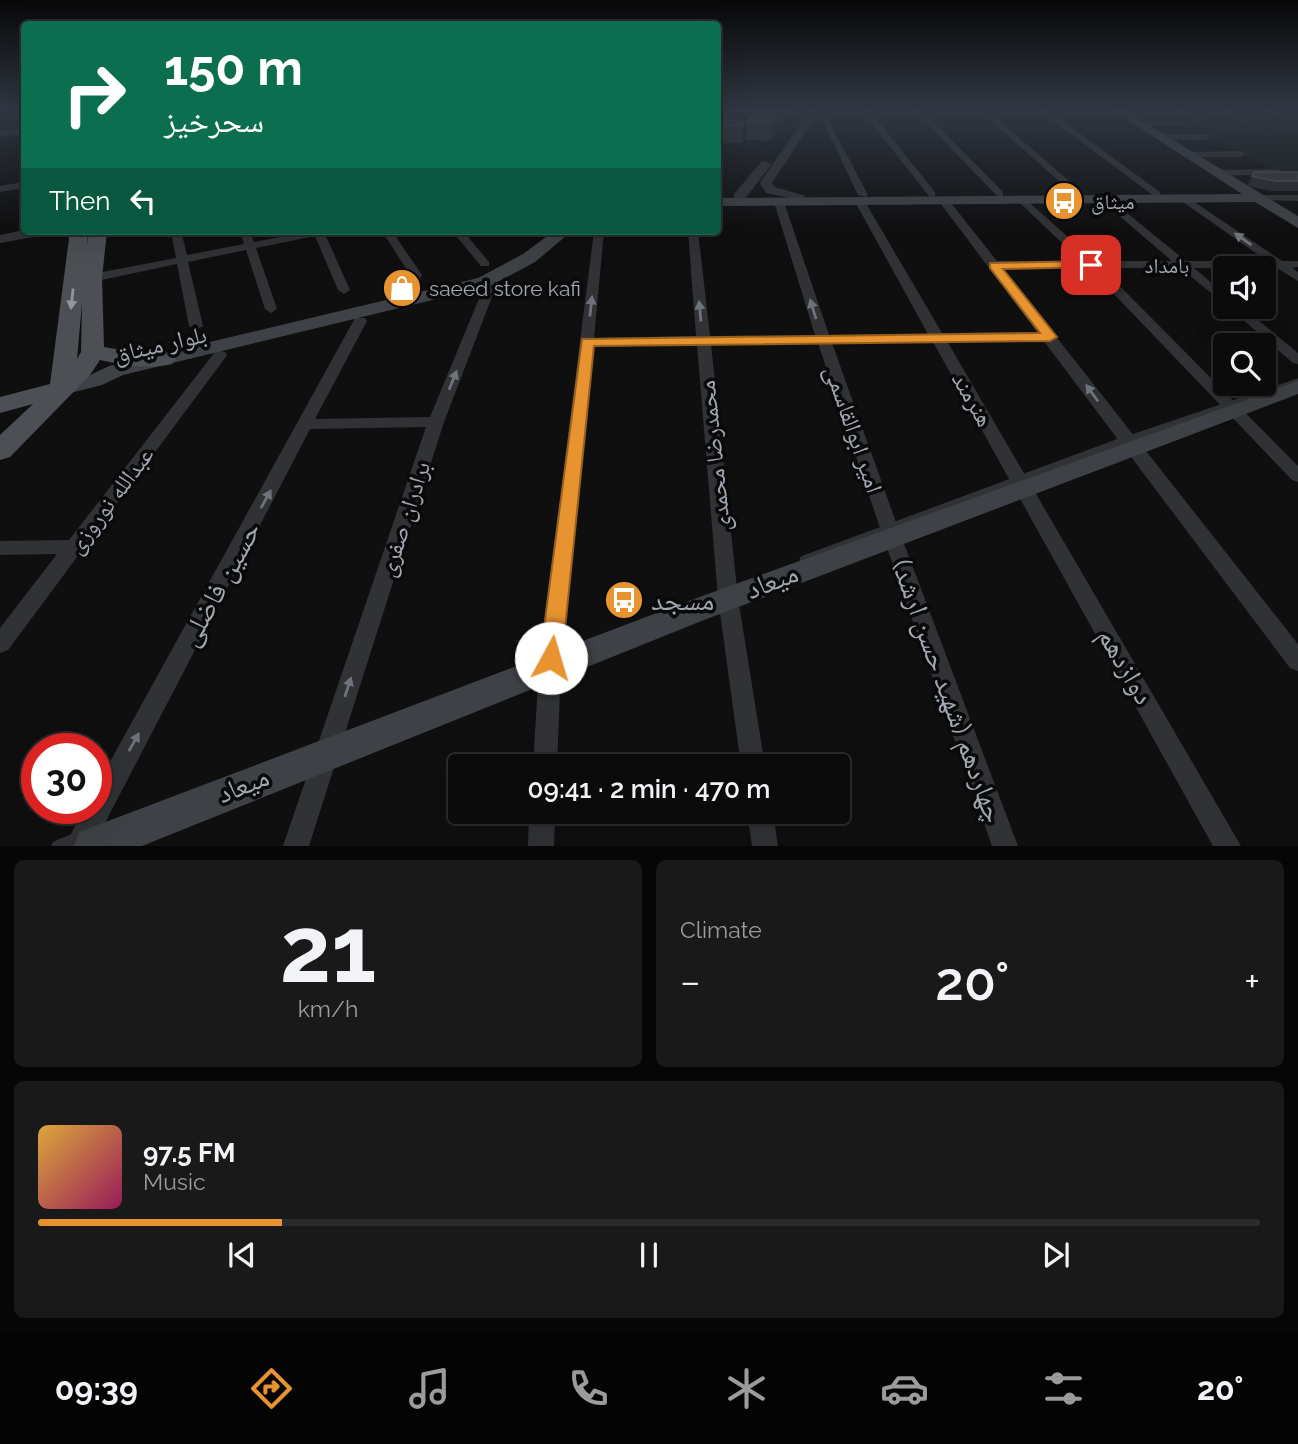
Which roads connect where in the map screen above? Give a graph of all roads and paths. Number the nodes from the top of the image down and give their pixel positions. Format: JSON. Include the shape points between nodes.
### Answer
{"nodes":[{"id":1,"x":776,"y":150,"type":"edge"},
{"id":2,"x":791,"y":150,"type":"edge"},
{"id":3,"x":837,"y":150,"type":"edge"},
{"id":4,"x":899,"y":150,"type":"edge"},
{"id":5,"x":957,"y":150,"type":"edge"},
{"id":6,"x":1029,"y":150,"type":"edge"},
{"id":7,"x":1098,"y":150,"type":"edge"},
{"id":8,"x":1183,"y":150,"type":"edge"},
{"id":9,"x":1241,"y":154,"type":"dead end"},
{"id":10,"x":1190,"y":155,"type":"junction"},
{"id":11,"x":1257,"y":162,"type":"dead end"},
{"id":12,"x":1203,"y":163,"type":"junction"},
{"id":13,"x":1275,"y":171,"type":"edge"},
{"id":14,"x":1218,"y":173,"type":"junction"},
{"id":15,"x":21,"y":186,"type":"edge"},
{"id":16,"x":0,"y":189,"type":"edge"},
{"id":17,"x":999,"y":194,"type":"junction"},
{"id":18,"x":1079,"y":194,"type":"junction"},
{"id":19,"x":1157,"y":194,"type":"junction"},
{"id":20,"x":799,"y":196,"type":"junction"},
{"id":21,"x":861,"y":197,"type":"junction"},
{"id":22,"x":937,"y":197,"type":"junction"},
{"id":23,"x":1258,"y":198,"type":"junction"},
{"id":24,"x":1298,"y":198,"type":"edge"},
{"id":25,"x":740,"y":199,"type":"junction"},
{"id":26,"x":1106,"y":199,"type":"junction"},
{"id":27,"x":721,"y":200,"type":"edge"},
{"id":28,"x":1023,"y":200,"type":"junction"},
{"id":29,"x":1187,"y":200,"type":"junction"},
{"id":30,"x":779,"y":202,"type":"junction"},
{"id":31,"x":1298,"y":223,"type":"edge"},
{"id":32,"x":22,"y":235,"type":"edge"},
{"id":33,"x":79,"y":235,"type":"edge"},
{"id":34,"x":97,"y":235,"type":"edge"},
{"id":35,"x":177,"y":235,"type":"edge"},
{"id":36,"x":247,"y":235,"type":"edge"},
{"id":37,"x":303,"y":235,"type":"edge"},
{"id":38,"x":323,"y":235,"type":"edge"},
{"id":39,"x":390,"y":235,"type":"edge"},
{"id":40,"x":460,"y":235,"type":"edge"},
{"id":41,"x":559,"y":235,"type":"edge"},
{"id":42,"x":579,"y":235,"type":"edge"},
{"id":43,"x":599,"y":235,"type":"edge"},
{"id":44,"x":693,"y":235,"type":"edge"},
{"id":45,"x":0,"y":239,"type":"edge"},
{"id":46,"x":250,"y":247,"type":"junction"},
{"id":47,"x":180,"y":261,"type":"junction"},
{"id":48,"x":485,"y":264,"type":"dead end"},
{"id":49,"x":1298,"y":264,"type":"edge"},
{"id":50,"x":994,"y":265,"type":"junction"},
{"id":51,"x":1091,"y":265,"type":"junction"},
{"id":52,"x":1183,"y":265,"type":"junction"},
{"id":53,"x":1280,"y":265,"type":"junction"},
{"id":54,"x":416,"y":275,"type":"dead end"},
{"id":55,"x":1298,"y":277,"type":"edge"},
{"id":56,"x":92,"y":278,"type":"junction"},
{"id":57,"x":489,"y":289,"type":"junction"},
{"id":58,"x":344,"y":290,"type":"dead end"},
{"id":59,"x":1213,"y":290,"type":"edge"},
{"id":60,"x":271,"y":309,"type":"dead end"},
{"id":61,"x":1249,"y":319,"type":"edge"},
{"id":62,"x":360,"y":321,"type":"junction"},
{"id":63,"x":196,"y":326,"type":"dead end"},
{"id":64,"x":1050,"y":337,"type":"junction"},
{"id":65,"x":937,"y":338,"type":"junction"},
{"id":66,"x":822,"y":339,"type":"junction"},
{"id":67,"x":702,"y":341,"type":"junction"},
{"id":68,"x":587,"y":342,"type":"junction"},
{"id":69,"x":93,"y":352,"type":"junction"},
{"id":70,"x":220,"y":355,"type":"junction"},
{"id":71,"x":164,"y":359,"type":"junction"},
{"id":72,"x":1298,"y":360,"type":"edge"},
{"id":73,"x":95,"y":381,"type":"junction"},
{"id":74,"x":1298,"y":382,"type":"edge"},
{"id":75,"x":1298,"y":387,"type":"edge"},
{"id":76,"x":62,"y":389,"type":"junction"},
{"id":77,"x":26,"y":398,"type":"junction"},
{"id":78,"x":0,"y":405,"type":"edge"},
{"id":79,"x":1232,"y":407,"type":"junction"},
{"id":80,"x":436,"y":422,"type":"junction"},
{"id":81,"x":307,"y":424,"type":"junction"},
{"id":82,"x":0,"y":425,"type":"edge"},
{"id":83,"x":1129,"y":444,"type":"junction"},
{"id":84,"x":0,"y":451,"type":"edge"},
{"id":85,"x":1298,"y":476,"type":"edge"},
{"id":86,"x":1023,"y":483,"type":"junction"},
{"id":87,"x":889,"y":532,"type":"junction"},
{"id":88,"x":74,"y":547,"type":"junction"},
{"id":89,"x":0,"y":548,"type":"edge"},
{"id":90,"x":728,"y":593,"type":"junction"},
{"id":91,"x":0,"y":644,"type":"edge"},
{"id":92,"x":1297,"y":658,"type":"edge"},
{"id":93,"x":551,"y":662,"type":"junction"},
{"id":94,"x":325,"y":744,"type":"junction"},
{"id":95,"x":546,"y":754,"type":"edge"},
{"id":96,"x":751,"y":754,"type":"edge"},
{"id":97,"x":542,"y":824,"type":"edge"},
{"id":98,"x":762,"y":824,"type":"edge"},
{"id":99,"x":90,"y":838,"type":"edge"},
{"id":100,"x":57,"y":845,"type":"edge"},
{"id":101,"x":296,"y":845,"type":"edge"},
{"id":102,"x":541,"y":845,"type":"edge"},
{"id":103,"x":765,"y":845,"type":"edge"},
{"id":104,"x":1005,"y":845,"type":"edge"},
{"id":105,"x":1228,"y":845,"type":"edge"}],
"edges":[{"from":1,"to":25,"type":"street"},
{"from":2,"to":20,"type":"street","via":[[766,183],[771,190]]},
{"from":3,"to":21,"type":"street","name":"هنرمند"},
{"from":4,"to":22,"type":"street"},
{"from":5,"to":17,"type":"street"},
{"from":6,"to":18,"type":"street"},
{"from":7,"to":19,"type":"street"},
{"from":8,"to":10,"type":"main road"},
{"from":9,"to":10,"type":"street"},
{"from":10,"to":12,"type":"main road"},
{"from":11,"to":12,"type":"street"},
{"from":12,"to":14,"type":"main road"},
{"from":13,"to":14,"type":"street"},
{"from":14,"to":23,"type":"main road"},
{"from":15,"to":16,"type":"street"},
{"from":17,"to":18,"type":"main road"},
{"from":17,"to":22,"type":"main road"},
{"from":18,"to":19,"type":"main road"},
{"from":19,"to":23,"type":"main road"},
{"from":20,"to":21,"type":"main road"},
{"from":20,"to":25,"type":"main road"},
{"from":21,"to":22,"type":"main road"},
{"from":21,"to":30,"type":"main road"},
{"from":21,"to":65,"type":"street","name":"هنرمند"},
{"from":22,"to":28,"type":"main road"},
{"from":22,"to":50,"type":"street"},
{"from":23,"to":24,"type":"street"},
{"from":23,"to":29,"type":"main road"},
{"from":23,"to":31,"type":"main road"},
{"from":25,"to":27,"type":"main road"},
{"from":25,"to":30,"type":"main road"},
{"from":26,"to":28,"type":"main road"},
{"from":26,"to":29,"type":"main road"},
{"from":26,"to":52,"type":"street"},
{"from":28,"to":51,"type":"street"},
{"from":53,"to":29,"type":"street","one_way":true},
{"from":66,"to":30,"type":"street","name":"امیر ابوالقاسمی","one_way":true},
{"from":32,"to":45,"type":"street"},
{"from":33,"to":76,"type":"main road","one_way":true},
{"from":34,"to":56,"type":"main road"},
{"from":35,"to":47,"type":"street"},
{"from":36,"to":46,"type":"street"},
{"from":37,"to":46,"type":"street"},
{"from":38,"to":58,"type":"street"},
{"from":39,"to":54,"type":"street"},
{"from":40,"to":48,"type":"street"},
{"from":41,"to":71,"type":"main road","name":"بلوار میثاق","via":[[529,258],[484,282]]},
{"from":42,"to":57,"type":"main road","name":"بلوار میثاق","via":[[539,264]]},
{"from":68,"to":43,"type":"street","one_way":true},
{"from":67,"to":44,"type":"street","name":"محمدرضا محمدی","one_way":true},
{"from":46,"to":47,"type":"street"},
{"from":46,"to":60,"type":"street"},
{"from":47,"to":56,"type":"street"},
{"from":47,"to":63,"type":"street"},
{"from":49,"to":53,"type":"street","name":"بامداد"},
{"from":50,"to":51,"type":"street","name":"بامداد"},
{"from":50,"to":64,"type":"street"},
{"from":51,"to":52,"type":"street","name":"بامداد"},
{"from":51,"to":79,"type":"street"},
{"from":52,"to":53,"type":"street","name":"بامداد"},
{"from":52,"to":59,"type":"street"},
{"from":53,"to":55,"type":"street"},
{"from":56,"to":69,"type":"main road"},
{"from":57,"to":62,"type":"main road","name":"بلوار میثاق"},
{"from":80,"to":57,"type":"street","name":"برادران صفری","one_way":true},
{"from":61,"to":72,"type":"street"},
{"from":62,"to":70,"type":"main road","name":"بلوار میثاق"},
{"from":62,"to":81,"type":"street","name":"حسین فاضلی"},
{"from":64,"to":65,"type":"street"},
{"from":83,"to":64,"type":"street","one_way":true},
{"from":65,"to":66,"type":"street"},
{"from":65,"to":86,"type":"street","name":"هنرمند"},
{"from":66,"to":67,"type":"street"},
{"from":66,"to":87,"type":"street","name":"امیر ابوالقاسمی"},
{"from":67,"to":68,"type":"street"},
{"from":67,"to":90,"type":"street","name":"محمدرضا محمدی"},
{"from":68,"to":93,"type":"street"},
{"from":69,"to":71,"type":"main road","via":[[127,359]]},
{"from":69,"to":76,"type":"main road"},
{"from":70,"to":73,"type":"main road","name":"بلوار میثاق","via":[[110,382]]},
{"from":70,"to":88,"type":"street","name":"عبدالله نوروزی"},
{"from":71,"to":73,"type":"main road","name":"بلوار میثاق","via":[[116,370]]},
{"from":73,"to":76,"type":"main road"},
{"from":74,"to":79,"type":"lane"},
{"from":75,"to":79,"type":"main road","name":"میعاد"},
{"from":76,"to":77,"type":"main road"},
{"from":76,"to":84,"type":"main road"},
{"from":77,"to":78,"type":"main road"},
{"from":77,"to":82,"type":"main road"},
{"from":79,"to":83,"type":"main road","name":"میعاد"},
{"from":79,"to":85,"type":"street"},
{"from":80,"to":81,"type":"street"},
{"from":94,"to":80,"type":"street","name":"برادران صفری","one_way":true},
{"from":99,"to":81,"type":"street","name":"حسین فاضلی","one_way":true},
{"from":83,"to":86,"type":"main road","name":"میعاد"},
{"from":83,"to":92,"type":"street"},
{"from":86,"to":87,"type":"main road","name":"میعاد"},
{"from":86,"to":105,"type":"street","name":"دوازدهم"},
{"from":87,"to":90,"type":"main road","name":"میعاد"},
{"from":87,"to":104,"type":"street","name":"چهاردهم (شهید حسن ارشد)"},
{"from":88,"to":89,"type":"street"},
{"from":88,"to":91,"type":"street","name":"عبدالله نوروزی"},
{"from":90,"to":93,"type":"main road","name":"میعاد"},
{"from":90,"to":96,"type":"street","name":"محمدرضا محمدی"},
{"from":93,"to":94,"type":"main road","name":"میعاد"},
{"from":93,"to":95,"type":"street"},
{"from":94,"to":99,"type":"main road","name":"میعاد"},
{"from":94,"to":101,"type":"street","name":"برادران صفری"},
{"from":97,"to":102,"type":"street"},
{"from":98,"to":103,"type":"street"},
{"from":99,"to":100,"type":"lane"}]}
